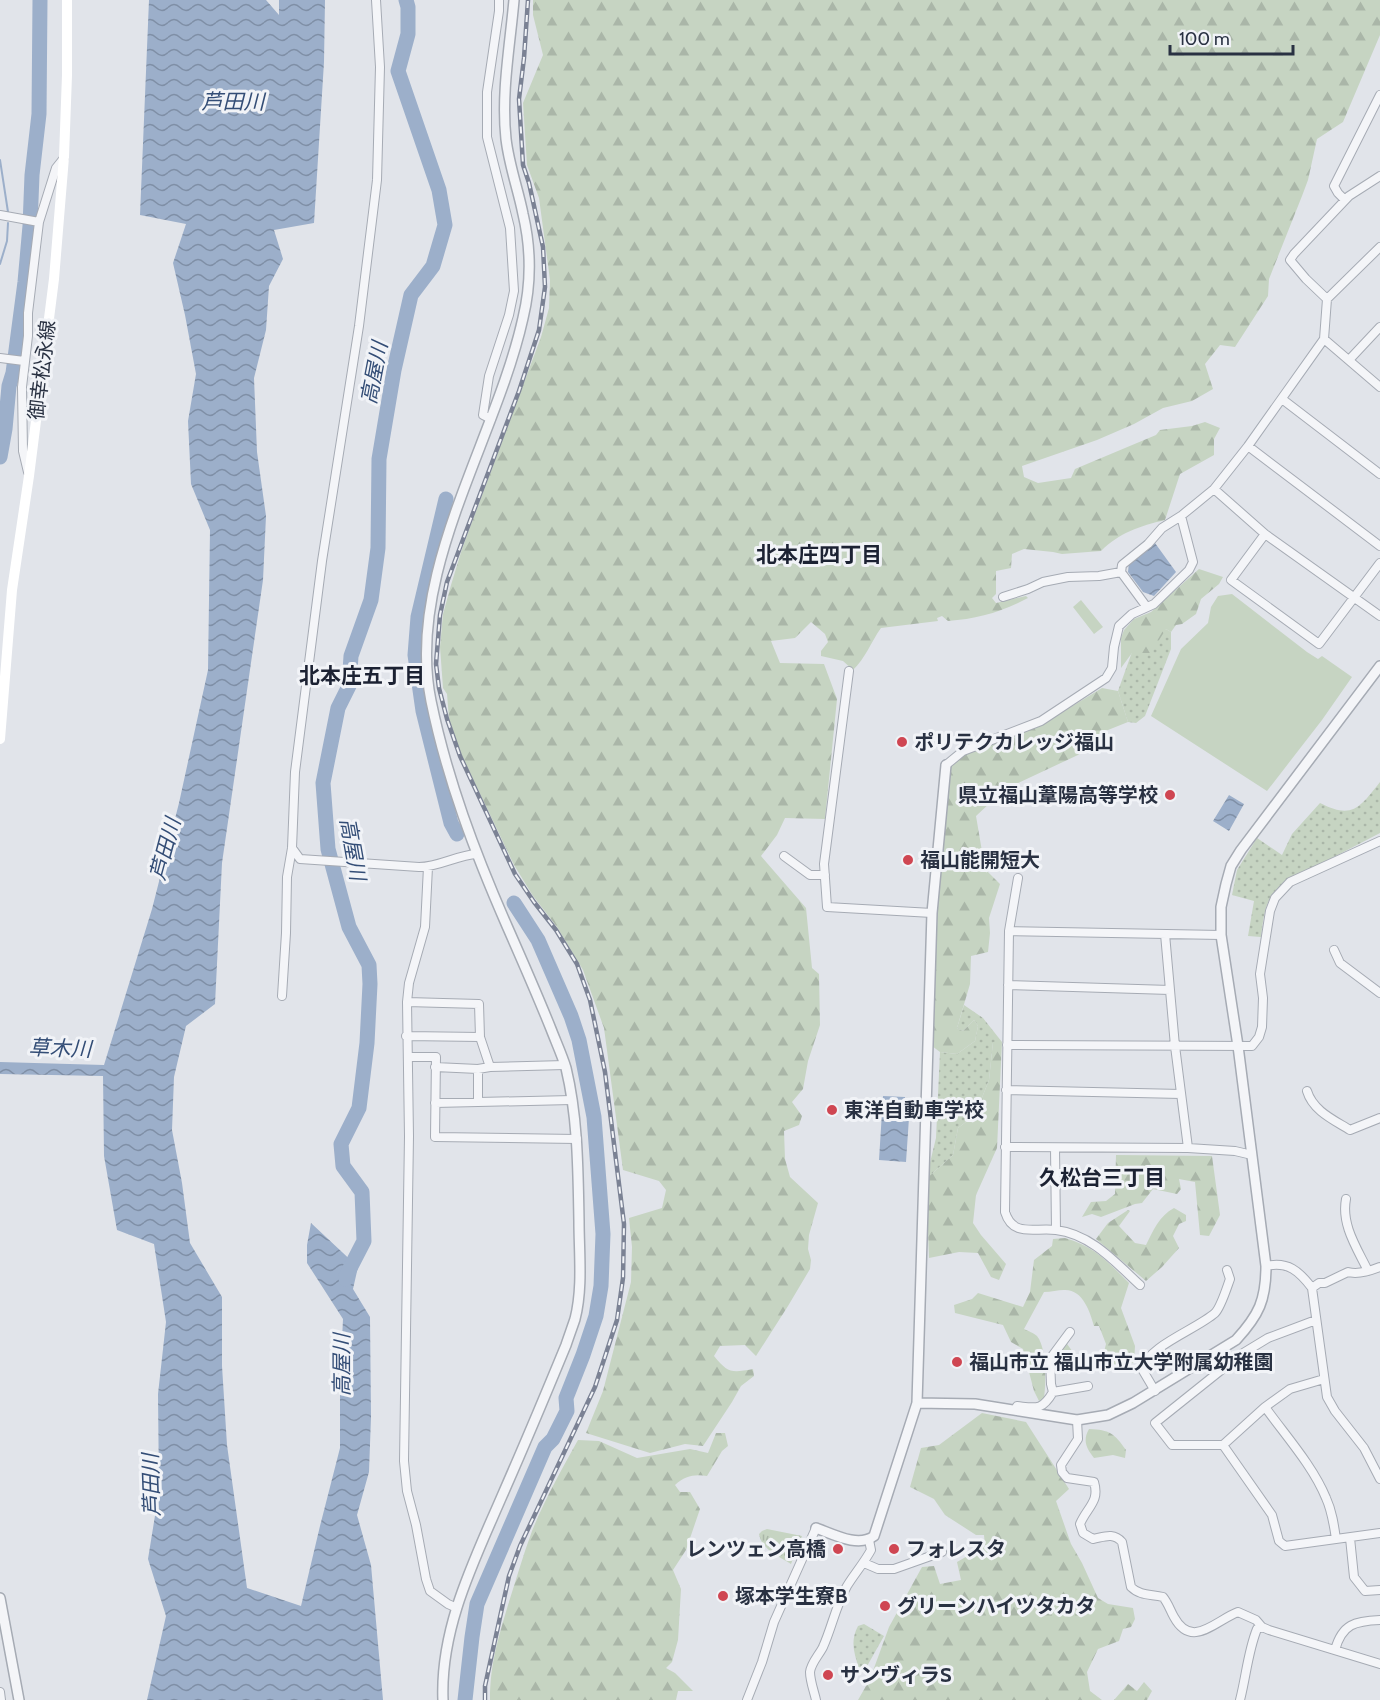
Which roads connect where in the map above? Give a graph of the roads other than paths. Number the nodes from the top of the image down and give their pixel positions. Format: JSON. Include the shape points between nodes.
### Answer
{"nodes":[{"id":1,"x":67,"y":0,"type":"edge"},
{"id":2,"x":376,"y":0,"type":"edge"},
{"id":3,"x":499,"y":0,"type":"edge"},
{"id":4,"x":514,"y":0,"type":"edge"},
{"id":5,"x":1380,"y":95,"type":"edge"},
{"id":6,"x":64,"y":157,"type":"junction"},
{"id":7,"x":1380,"y":176,"type":"edge"},
{"id":8,"x":1345,"y":200,"type":"junction"},
{"id":9,"x":0,"y":215,"type":"edge"},
{"id":10,"x":36,"y":222,"type":"junction"},
{"id":11,"x":1380,"y":247,"type":"edge"},
{"id":12,"x":1327,"y":299,"type":"junction"},
{"id":13,"x":1380,"y":327,"type":"edge"},
{"id":14,"x":1324,"y":339,"type":"junction"},
{"id":15,"x":0,"y":358,"type":"edge"},
{"id":16,"x":18,"y":360,"type":"junction"},
{"id":17,"x":1349,"y":360,"type":"junction"},
{"id":18,"x":1380,"y":387,"type":"edge"},
{"id":19,"x":1282,"y":399,"type":"junction"},
{"id":20,"x":491,"y":419,"type":"junction"},
{"id":21,"x":1248,"y":446,"type":"junction"},
{"id":22,"x":1380,"y":474,"type":"edge"},
{"id":23,"x":29,"y":476,"type":"junction"},
{"id":24,"x":1214,"y":489,"type":"junction"},
{"id":25,"x":1181,"y":516,"type":"junction"},
{"id":26,"x":1265,"y":534,"type":"junction"},
{"id":27,"x":1380,"y":546,"type":"edge"},
{"id":28,"x":1380,"y":563,"type":"edge"},
{"id":29,"x":1121,"y":572,"type":"junction"},
{"id":30,"x":1003,"y":597,"type":"dead end"},
{"id":31,"x":1354,"y":597,"type":"junction"},
{"id":32,"x":1146,"y":606,"type":"junction"},
{"id":33,"x":1380,"y":616,"type":"edge"},
{"id":34,"x":1380,"y":666,"type":"edge"},
{"id":35,"x":849,"y":671,"type":"dead end"},
{"id":36,"x":2,"y":699,"type":"edge"},
{"id":37,"x":0,"y":739,"type":"edge"},
{"id":38,"x":946,"y":765,"type":"joint"},
{"id":39,"x":1380,"y":841,"type":"edge"},
{"id":40,"x":292,"y":848,"type":"junction"},
{"id":41,"x":477,"y":854,"type":"junction"},
{"id":42,"x":784,"y":856,"type":"dead end"},
{"id":43,"x":424,"y":867,"type":"junction"},
{"id":44,"x":825,"y":875,"type":"junction"},
{"id":45,"x":1018,"y":878,"type":"dead end"},
{"id":46,"x":932,"y":913,"type":"junction"},
{"id":47,"x":1009,"y":931,"type":"junction"},
{"id":48,"x":1165,"y":934,"type":"junction"},
{"id":49,"x":1221,"y":935,"type":"junction"},
{"id":50,"x":1334,"y":950,"type":"dead end"},
{"id":51,"x":1008,"y":985,"type":"junction"},
{"id":52,"x":1170,"y":990,"type":"junction"},
{"id":53,"x":1380,"y":993,"type":"edge"},
{"id":54,"x":282,"y":996,"type":"dead end"},
{"id":55,"x":407,"y":1002,"type":"junction"},
{"id":56,"x":406,"y":1036,"type":"junction"},
{"id":57,"x":480,"y":1037,"type":"junction"},
{"id":58,"x":1007,"y":1045,"type":"junction"},
{"id":59,"x":1175,"y":1046,"type":"junction"},
{"id":60,"x":1238,"y":1046,"type":"junction"},
{"id":61,"x":409,"y":1057,"type":"junction"},
{"id":62,"x":565,"y":1065,"type":"junction"},
{"id":63,"x":435,"y":1067,"type":"junction"},
{"id":64,"x":490,"y":1067,"type":"junction"},
{"id":65,"x":478,"y":1069,"type":"junction"},
{"id":66,"x":1006,"y":1090,"type":"junction"},
{"id":67,"x":1307,"y":1091,"type":"dead end"},
{"id":68,"x":1181,"y":1094,"type":"junction"},
{"id":69,"x":572,"y":1100,"type":"junction"},
{"id":70,"x":478,"y":1101,"type":"junction"},
{"id":71,"x":435,"y":1103,"type":"junction"},
{"id":72,"x":1380,"y":1118,"type":"edge"},
{"id":73,"x":577,"y":1139,"type":"junction"},
{"id":74,"x":1005,"y":1147,"type":"junction"},
{"id":75,"x":1055,"y":1148,"type":"junction"},
{"id":76,"x":1188,"y":1148,"type":"junction"},
{"id":77,"x":1252,"y":1155,"type":"junction"},
{"id":78,"x":1346,"y":1199,"type":"dead end"},
{"id":79,"x":1056,"y":1230,"type":"junction"},
{"id":80,"x":1266,"y":1266,"type":"junction"},
{"id":81,"x":1380,"y":1267,"type":"edge"},
{"id":82,"x":1227,"y":1270,"type":"dead end"},
{"id":83,"x":1368,"y":1271,"type":"junction"},
{"id":84,"x":1140,"y":1286,"type":"dead end"},
{"id":85,"x":1312,"y":1288,"type":"junction"},
{"id":86,"x":1316,"y":1320,"type":"junction"},
{"id":87,"x":1070,"y":1332,"type":"dead end"},
{"id":88,"x":1324,"y":1379,"type":"junction"},
{"id":89,"x":1088,"y":1386,"type":"dead end"},
{"id":90,"x":1155,"y":1391,"type":"junction"},
{"id":91,"x":1053,"y":1392,"type":"junction"},
{"id":92,"x":917,"y":1403,"type":"junction"},
{"id":93,"x":1265,"y":1407,"type":"junction"},
{"id":94,"x":1015,"y":1410,"type":"junction"},
{"id":95,"x":1077,"y":1420,"type":"junction"},
{"id":96,"x":1223,"y":1445,"type":"junction"},
{"id":97,"x":1380,"y":1479,"type":"edge"},
{"id":98,"x":816,"y":1528,"type":"joint"},
{"id":99,"x":1380,"y":1533,"type":"edge"},
{"id":100,"x":1350,"y":1538,"type":"junction"},
{"id":101,"x":1336,"y":1539,"type":"junction"},
{"id":102,"x":869,"y":1540,"type":"junction"},
{"id":103,"x":942,"y":1552,"type":"dead end"},
{"id":104,"x":864,"y":1563,"type":"junction"},
{"id":105,"x":1380,"y":1590,"type":"edge"},
{"id":106,"x":0,"y":1604,"type":"edge"},
{"id":107,"x":457,"y":1608,"type":"junction"},
{"id":108,"x":1380,"y":1620,"type":"edge"},
{"id":109,"x":1262,"y":1627,"type":"junction"},
{"id":110,"x":1335,"y":1650,"type":"junction"},
{"id":111,"x":1380,"y":1664,"type":"edge"},
{"id":112,"x":0,"y":1692,"type":"edge"},
{"id":113,"x":1,"y":1700,"type":"edge"},
{"id":114,"x":19,"y":1700,"type":"edge"},
{"id":115,"x":443,"y":1700,"type":"edge"},
{"id":116,"x":747,"y":1700,"type":"edge"},
{"id":117,"x":816,"y":1700,"type":"edge"},
{"id":118,"x":1240,"y":1700,"type":"edge"}],
"edges":[{"from":1,"to":6,"type":"main road","name":"御幸松永線"},
{"from":2,"to":40,"type":"street","via":[[380,67],[377,180],[296,760]]},
{"from":3,"to":20,"type":"street","via":[[487,92],[487,137],[510,228],[514,291],[489,376],[483,415]]},
{"from":4,"to":20,"type":"street","via":[[505,103],[506,140],[528,244],[528,295],[513,360]]},
{"from":5,"to":8,"type":"street","via":[[1334,186]]},
{"from":6,"to":10,"type":"street"},
{"from":6,"to":23,"type":"main road","name":"御幸松永線","via":[[54,279]]},
{"from":7,"to":8,"type":"street"},
{"from":8,"to":12,"type":"street","via":[[1290,260]]},
{"from":9,"to":10,"type":"street"},
{"from":10,"to":16,"type":"street","via":[[28,336]]},
{"from":11,"to":12,"type":"street"},
{"from":12,"to":14,"type":"street"},
{"from":13,"to":17,"type":"street"},
{"from":14,"to":17,"type":"street"},
{"from":14,"to":19,"type":"street"},
{"from":15,"to":16,"type":"street"},
{"from":16,"to":23,"type":"street","via":[[23,451]]},
{"from":17,"to":18,"type":"street"},
{"from":19,"to":21,"type":"street"},
{"from":19,"to":22,"type":"street"},
{"from":20,"to":41,"type":"street","via":[[438,570],[426,667],[437,728],[460,811]]},
{"from":21,"to":24,"type":"street"},
{"from":21,"to":27,"type":"street"},
{"from":23,"to":36,"type":"main road","name":"御幸松永線","via":[[12,590]]},
{"from":24,"to":25,"type":"street"},
{"from":24,"to":26,"type":"street"},
{"from":25,"to":29,"type":"street","via":[[1122,565]]},
{"from":25,"to":32,"type":"street","via":[[1193,562],[1154,604]]},
{"from":26,"to":31,"type":"street"},
{"from":26,"to":31,"type":"street","via":[[1231,580],[1319,644]]},
{"from":28,"to":31,"type":"street"},
{"from":29,"to":30,"type":"street","via":[[1042,582]]},
{"from":29,"to":32,"type":"street"},
{"from":31,"to":33,"type":"street"},
{"from":32,"to":38,"type":"street","via":[[1119,626],[1112,668],[1106,678],[1041,721],[963,751]]},
{"from":34,"to":49,"type":"street","via":[[1231,866],[1221,907]]},
{"from":35,"to":44,"type":"street"},
{"from":36,"to":37,"type":"main road","name":"御幸松永線"},
{"from":38,"to":46,"type":"street"},
{"from":39,"to":60,"type":"street","via":[[1290,882],[1275,898],[1260,974],[1262,1026],[1252,1046]]},
{"from":40,"to":43,"type":"street","via":[[300,859]]},
{"from":40,"to":54,"type":"street","via":[[287,877]]},
{"from":41,"to":43,"type":"street"},
{"from":41,"to":62,"type":"street"},
{"from":42,"to":44,"type":"street","via":[[810,875]]},
{"from":43,"to":55,"type":"street","via":[[425,927]]},
{"from":44,"to":46,"type":"street","via":[[827,907]]},
{"from":45,"to":47,"type":"street"},
{"from":46,"to":92,"type":"street"},
{"from":47,"to":48,"type":"street"},
{"from":47,"to":51,"type":"street"},
{"from":48,"to":49,"type":"street"},
{"from":48,"to":52,"type":"street"},
{"from":49,"to":60,"type":"street"},
{"from":50,"to":53,"type":"street","via":[[1340,963]]},
{"from":51,"to":52,"type":"street"},
{"from":51,"to":58,"type":"street"},
{"from":52,"to":59,"type":"street"},
{"from":55,"to":56,"type":"street"},
{"from":55,"to":57,"type":"street","via":[[479,1004]]},
{"from":56,"to":57,"type":"street"},
{"from":56,"to":61,"type":"street"},
{"from":57,"to":64,"type":"street"},
{"from":58,"to":59,"type":"street"},
{"from":58,"to":66,"type":"street"},
{"from":59,"to":60,"type":"street"},
{"from":59,"to":68,"type":"street"},
{"from":60,"to":77,"type":"street"},
{"from":61,"to":63,"type":"street","via":[[436,1057]]},
{"from":61,"to":107,"type":"street","via":[[404,1461],[430,1591]]},
{"from":62,"to":64,"type":"street"},
{"from":62,"to":69,"type":"street"},
{"from":63,"to":65,"type":"street"},
{"from":63,"to":71,"type":"street"},
{"from":64,"to":65,"type":"street"},
{"from":65,"to":70,"type":"street"},
{"from":66,"to":68,"type":"street"},
{"from":66,"to":74,"type":"street"},
{"from":67,"to":72,"type":"street","via":[[1320,1111],[1350,1130]]},
{"from":68,"to":76,"type":"street"},
{"from":69,"to":70,"type":"street"},
{"from":69,"to":73,"type":"street"},
{"from":70,"to":71,"type":"street"},
{"from":71,"to":73,"type":"street","via":[[435,1137]]},
{"from":73,"to":107,"type":"street","via":[[576,1316]]},
{"from":74,"to":75,"type":"street"},
{"from":74,"to":79,"type":"street","via":[[1008,1223],[1016,1228]]},
{"from":75,"to":76,"type":"street"},
{"from":75,"to":79,"type":"street"},
{"from":76,"to":77,"type":"street"},
{"from":77,"to":80,"type":"street"},
{"from":78,"to":83,"type":"street","via":[[1346,1225]]},
{"from":79,"to":84,"type":"street","via":[[1092,1243]]},
{"from":80,"to":85,"type":"street","via":[[1290,1266]]},
{"from":80,"to":90,"type":"street","via":[[1261,1304],[1236,1340]]},
{"from":81,"to":83,"type":"street"},
{"from":82,"to":90,"type":"street","via":[[1230,1279],[1217,1312],[1144,1362],[1142,1369]]},
{"from":83,"to":85,"type":"street","via":[[1348,1272]]},
{"from":85,"to":86,"type":"street"},
{"from":86,"to":88,"type":"street"},
{"from":86,"to":96,"type":"street","via":[[1268,1338],[1240,1355],[1155,1423],[1172,1445]]},
{"from":87,"to":91,"type":"street","via":[[1050,1359]]},
{"from":88,"to":93,"type":"street","via":[[1290,1389]]},
{"from":88,"to":97,"type":"street","via":[[1327,1397],[1364,1448]]},
{"from":89,"to":91,"type":"street"},
{"from":90,"to":95,"type":"street","via":[[1108,1414]]},
{"from":91,"to":94,"type":"street","via":[[1046,1404],[1037,1408],[1017,1406]]},
{"from":92,"to":94,"type":"street","via":[[975,1404]]},
{"from":92,"to":102,"type":"street","via":[[874,1536]]},
{"from":93,"to":96,"type":"street"},
{"from":93,"to":101,"type":"street","via":[[1319,1484],[1329,1506]]},
{"from":94,"to":95,"type":"street"},
{"from":95,"to":109,"type":"street","via":[[1078,1439],[1061,1465],[1062,1472],[1067,1478],[1094,1482],[1096,1498],[1080,1524],[1083,1533],[1093,1539],[1112,1535],[1122,1542],[1131,1587],[1141,1594],[1163,1597],[1174,1618],[1192,1633],[1238,1612]]},
{"from":96,"to":101,"type":"street","via":[[1272,1515],[1279,1541],[1285,1546]]},
{"from":98,"to":102,"type":"street","via":[[843,1538]]},
{"from":98,"to":116,"type":"street","via":[[774,1622]]},
{"from":99,"to":100,"type":"street"},
{"from":100,"to":101,"type":"street"},
{"from":100,"to":105,"type":"street","via":[[1354,1577],[1365,1591]]},
{"from":102,"to":104,"type":"street","via":[[871,1550]]},
{"from":103,"to":104,"type":"street","via":[[894,1569],[878,1569]]},
{"from":104,"to":117,"type":"street","via":[[847,1586],[812,1666]]},
{"from":106,"to":114,"type":"street"},
{"from":107,"to":115,"type":"street","via":[[447,1642]]},
{"from":108,"to":110,"type":"street","via":[[1352,1624],[1338,1639]]},
{"from":109,"to":110,"type":"street"},
{"from":109,"to":118,"type":"street","via":[[1252,1640]]},
{"from":110,"to":111,"type":"street"},
{"from":112,"to":113,"type":"street"}]}
